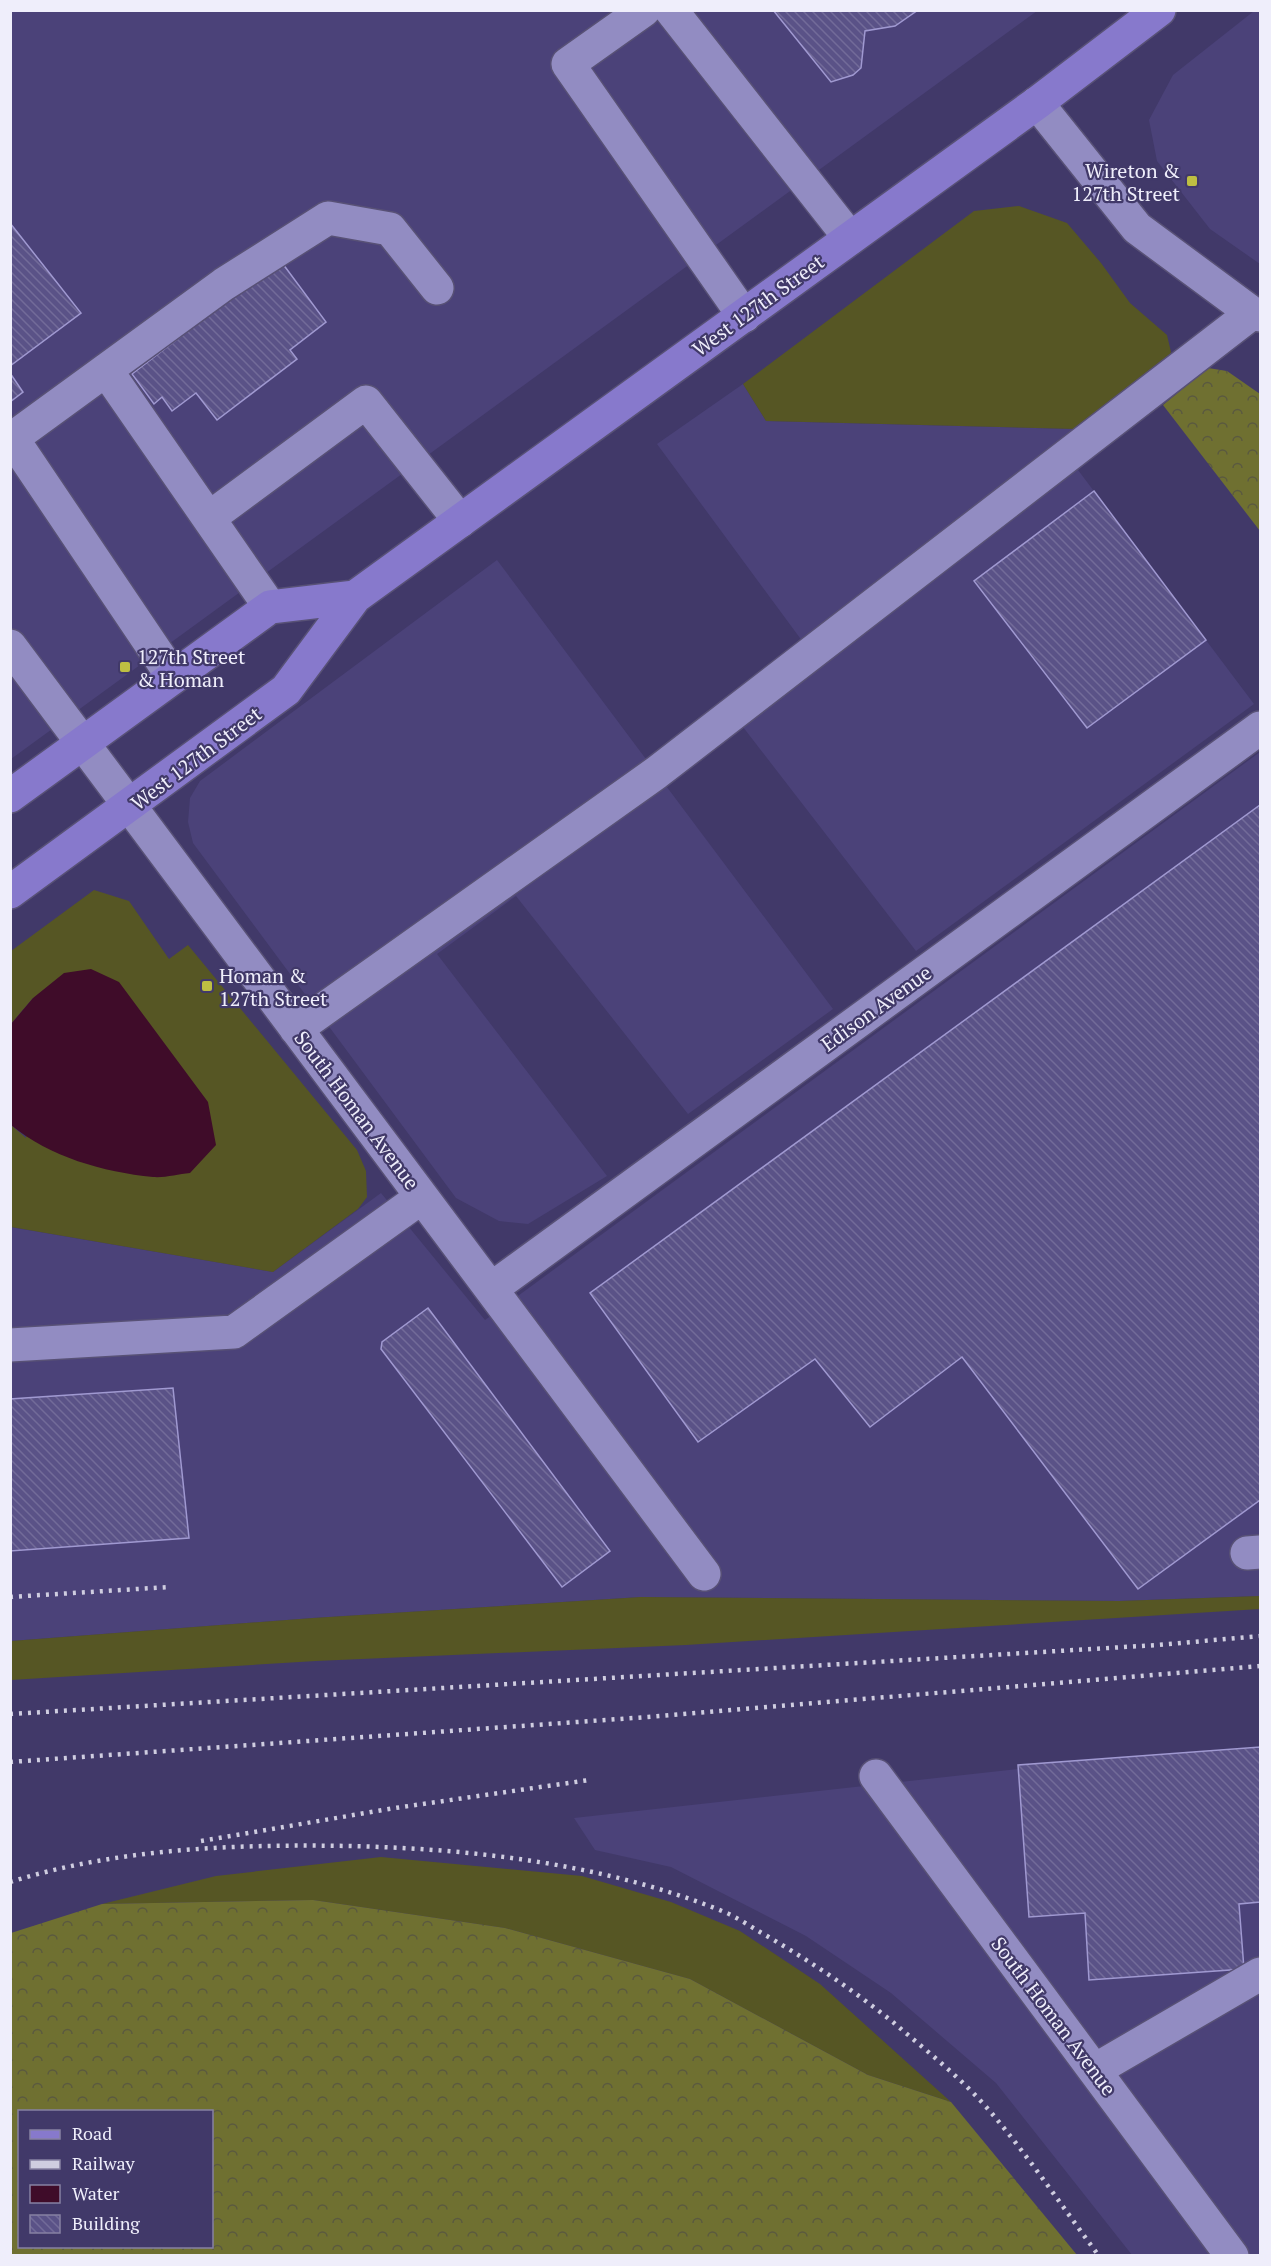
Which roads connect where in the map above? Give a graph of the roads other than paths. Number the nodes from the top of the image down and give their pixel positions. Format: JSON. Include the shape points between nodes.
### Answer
{"nodes":[{"id":1,"x":644,"y":10,"type":"edge"},
{"id":2,"x":671,"y":10,"type":"edge"},
{"id":3,"x":1159,"y":10,"type":"edge"},
{"id":4,"x":1037,"y":103,"type":"junction"},
{"id":5,"x":850,"y":238,"type":"junction"},
{"id":6,"x":437,"y":288,"type":"dead end"},
{"id":7,"x":1256,"y":314,"type":"edge"},
{"id":8,"x":744,"y":316,"type":"junction"},
{"id":9,"x":106,"y":370,"type":"junction"},
{"id":10,"x":11,"y":439,"type":"edge"},
{"id":11,"x":209,"y":518,"type":"junction"},
{"id":12,"x":460,"y":521,"type":"junction"},
{"id":13,"x":355,"y":597,"type":"junction"},
{"id":14,"x":270,"y":607,"type":"junction"},
{"id":15,"x":10,"y":646,"type":"edge"},
{"id":16,"x":173,"y":677,"type":"junction"},
{"id":17,"x":1260,"y":728,"type":"edge"},
{"id":18,"x":83,"y":744,"type":"junction"},
{"id":19,"x":10,"y":796,"type":"edge"},
{"id":20,"x":130,"y":807,"type":"junction"},
{"id":21,"x":10,"y":892,"type":"edge"},
{"id":22,"x":296,"y":1029,"type":"junction"},
{"id":23,"x":422,"y":1197,"type":"junction"},
{"id":24,"x":491,"y":1289,"type":"junction"},
{"id":25,"x":10,"y":1345,"type":"edge"},
{"id":26,"x":704,"y":1574,"type":"dead end"},
{"id":27,"x":876,"y":1776,"type":"dead end"},
{"id":28,"x":1260,"y":1974,"type":"edge"},
{"id":29,"x":1095,"y":2070,"type":"junction"},
{"id":30,"x":1232,"y":2256,"type":"edge"}],
"edges":[{"from":1,"to":8,"type":"street","via":[[568,64]]},
{"from":2,"to":5,"type":"street"},
{"from":3,"to":4,"type":"main road","name":"West 127th Street"},
{"from":4,"to":5,"type":"main road","name":"West 127th Street"},
{"from":4,"to":7,"type":"street","via":[[1137,228]]},
{"from":5,"to":8,"type":"main road","name":"West 127th Street"},
{"from":6,"to":9,"type":"street","via":[[390,229],[328,218],[224,284]]},
{"from":7,"to":22,"type":"street","via":[[656,773]]},
{"from":8,"to":12,"type":"main road","name":"West 127th Street"},
{"from":9,"to":10,"type":"street"},
{"from":9,"to":11,"type":"street"},
{"from":10,"to":16,"type":"street"},
{"from":11,"to":12,"type":"street","via":[[366,402]]},
{"from":11,"to":14,"type":"street"},
{"from":12,"to":13,"type":"main road","name":"West 127th Street"},
{"from":13,"to":14,"type":"main road","name":"West 127th Street"},
{"from":13,"to":20,"type":"main road","name":"West 127th Street","via":[[286,690]]},
{"from":14,"to":16,"type":"main road","name":"West 127th Street"},
{"from":15,"to":18,"type":"street","name":"South Homan Avenue"},
{"from":16,"to":18,"type":"main road","name":"West 127th Street"},
{"from":17,"to":24,"type":"street","name":"Edison Avenue"},
{"from":18,"to":19,"type":"main road","name":"West 127th Street"},
{"from":18,"to":20,"type":"street","name":"South Homan Avenue"},
{"from":20,"to":21,"type":"main road","name":"West 127th Street"},
{"from":20,"to":22,"type":"street","name":"South Homan Avenue"},
{"from":22,"to":23,"type":"street","name":"South Homan Avenue"},
{"from":23,"to":24,"type":"street","name":"South Homan Avenue"},
{"from":23,"to":25,"type":"street","via":[[234,1332]]},
{"from":24,"to":26,"type":"street","name":"South Homan Avenue"},
{"from":27,"to":29,"type":"street","name":"South Homan Avenue"},
{"from":28,"to":29,"type":"street"},
{"from":29,"to":30,"type":"street","name":"South Homan Avenue"}]}
